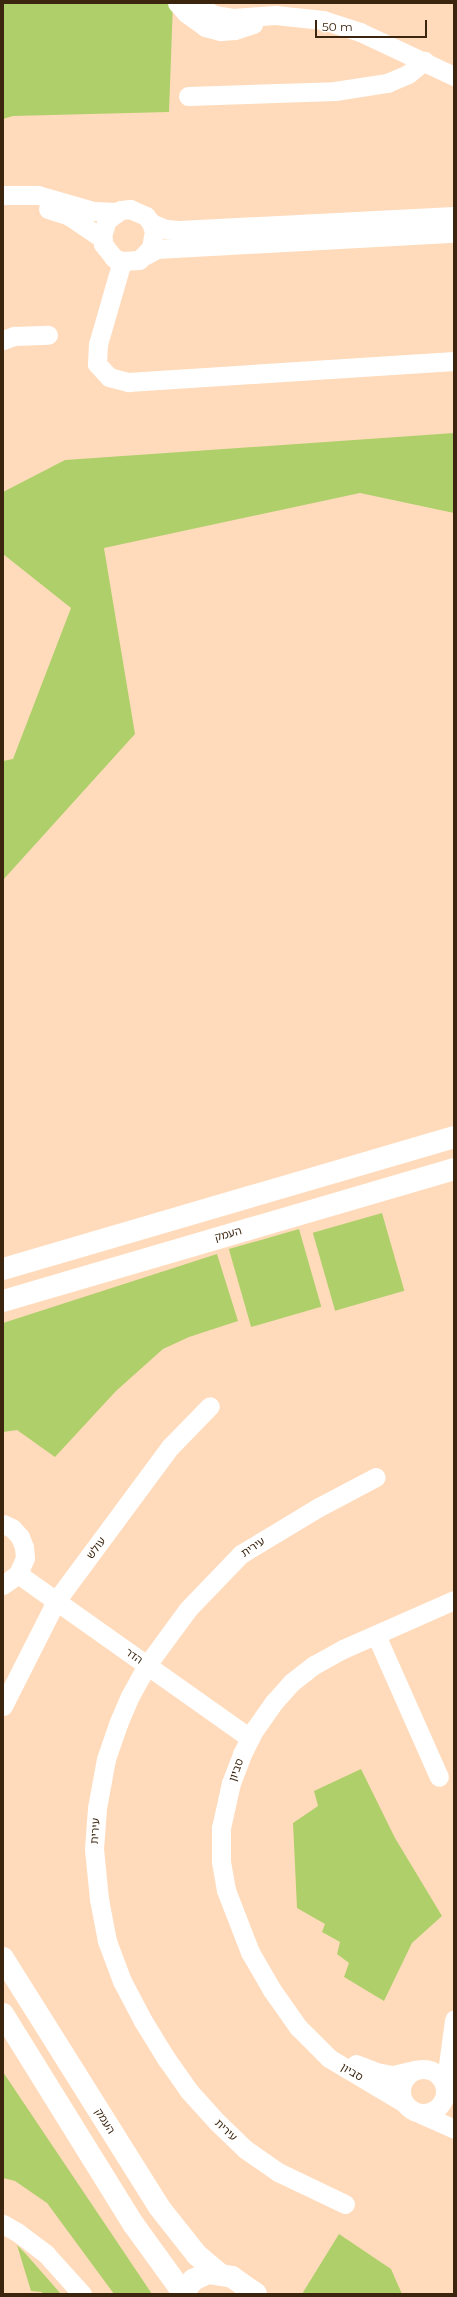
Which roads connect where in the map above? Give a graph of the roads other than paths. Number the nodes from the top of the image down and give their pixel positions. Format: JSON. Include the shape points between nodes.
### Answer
{"nodes":[{"id":1,"x":177,"y":3,"type":"edge"},
{"id":2,"x":196,"y":3,"type":"edge"},
{"id":3,"x":275,"y":15,"type":"junction"},
{"id":4,"x":424,"y":61,"type":"junction"},
{"id":5,"x":454,"y":76,"type":"edge"},
{"id":6,"x":188,"y":96,"type":"dead end"},
{"id":7,"x":3,"y":195,"type":"edge"},
{"id":8,"x":3,"y":208,"type":"edge"},
{"id":9,"x":118,"y":212,"type":"junction"},
{"id":10,"x":454,"y":216,"type":"edge"},
{"id":11,"x":151,"y":223,"type":"junction"},
{"id":12,"x":454,"y":233,"type":"edge"},
{"id":13,"x":102,"y":239,"type":"junction"},
{"id":14,"x":146,"y":255,"type":"junction"},
{"id":15,"x":122,"y":261,"type":"junction"},
{"id":16,"x":48,"y":335,"type":"dead end"},
{"id":17,"x":3,"y":340,"type":"edge"},
{"id":18,"x":454,"y":360,"type":"edge"},
{"id":19,"x":454,"y":1137,"type":"edge"},
{"id":20,"x":454,"y":1168,"type":"edge"},
{"id":21,"x":3,"y":1269,"type":"edge"},
{"id":22,"x":3,"y":1301,"type":"edge"},
{"id":23,"x":210,"y":1406,"type":"dead end"},
{"id":24,"x":376,"y":1478,"type":"dead end"},
{"id":25,"x":3,"y":1524,"type":"edge"},
{"id":26,"x":11,"y":1580,"type":"edge"},
{"id":27,"x":454,"y":1600,"type":"edge"},
{"id":28,"x":56,"y":1601,"type":"junction"},
{"id":29,"x":376,"y":1635,"type":"junction"},
{"id":30,"x":147,"y":1665,"type":"junction"},
{"id":31,"x":3,"y":1706,"type":"edge"},
{"id":32,"x":250,"y":1738,"type":"junction"},
{"id":33,"x":439,"y":1777,"type":"dead end"},
{"id":34,"x":3,"y":1958,"type":"edge"},
{"id":35,"x":3,"y":2014,"type":"edge"},
{"id":36,"x":454,"y":2020,"type":"edge"},
{"id":37,"x":305,"y":2034,"type":"junction"},
{"id":38,"x":417,"y":2070,"type":"junction"},
{"id":39,"x":448,"y":2097,"type":"edge"},
{"id":40,"x":403,"y":2102,"type":"junction"},
{"id":41,"x":421,"y":2114,"type":"junction"},
{"id":42,"x":454,"y":2129,"type":"edge"},
{"id":43,"x":345,"y":2204,"type":"dead end"},
{"id":44,"x":3,"y":2224,"type":"edge"},
{"id":45,"x":220,"y":2274,"type":"junction"},
{"id":46,"x":82,"y":2294,"type":"edge"},
{"id":47,"x":185,"y":2294,"type":"edge"},
{"id":48,"x":256,"y":2294,"type":"edge"}],
"edges":[{"from":1,"to":3,"type":"street","via":[[205,27],[220,31],[235,30]]},
{"from":2,"to":3,"type":"street","via":[[214,15],[233,18]]},
{"from":3,"to":4,"type":"street","via":[[323,20],[360,32]]},
{"from":4,"to":5,"type":"street"},
{"from":4,"to":6,"type":"street","via":[[408,74],[387,83],[335,91]]},
{"from":7,"to":9,"type":"street","via":[[38,195],[93,211]]},
{"from":8,"to":13,"type":"street","via":[[21,206],[54,210],[69,216]]},
{"from":9,"to":11,"type":"street","via":[[138,212]]},
{"from":9,"to":13,"type":"street","via":[[107,220],[103,227]]},
{"from":10,"to":11,"type":"street","via":[[179,230],[166,229]]},
{"from":11,"to":14,"type":"street","via":[[154,240]]},
{"from":12,"to":14,"type":"street","via":[[157,249]]},
{"from":13,"to":15,"type":"street","via":[[107,252]]},
{"from":14,"to":15,"type":"street","via":[[139,260]]},
{"from":15,"to":18,"type":"street","via":[[98,344],[97,364],[109,377],[128,382]]},
{"from":16,"to":17,"type":"street","via":[[14,336]]},
{"from":19,"to":21,"type":"main road"},
{"from":20,"to":22,"type":"main road","name":"העמק"},
{"from":23,"to":28,"type":"street","name":"עולש","via":[[170,1447]]},
{"from":24,"to":30,"type":"street","name":"עירית","via":[[319,1507],[241,1554],[188,1609]]},
{"from":25,"to":26,"type":"street","name":"הדר","via":[[20,1536],[24,1547],[25,1558]]},
{"from":26,"to":28,"type":"street","name":"הדר"},
{"from":27,"to":29,"type":"street","name":"סביון"},
{"from":28,"to":30,"type":"street","name":"הדר"},
{"from":28,"to":31,"type":"street","name":"עולש"},
{"from":29,"to":32,"type":"street","name":"סביון","via":[[314,1665],[292,1682],[274,1702]]},
{"from":29,"to":33,"type":"street"},
{"from":30,"to":32,"type":"street","name":"הדר"},
{"from":30,"to":43,"type":"street","name":"עירית","via":[[118,1724],[106,1759],[97,1808],[94,1849],[99,1899],[107,1940],[122,1981],[143,2021],[189,2091],[217,2122],[245,2148],[278,2172]]},
{"from":32,"to":37,"type":"street","name":"סביון","via":[[231,1783],[221,1828],[222,1868],[226,1890],[250,1952],[272,1990]]},
{"from":34,"to":45,"type":"main road","name":"העמק","via":[[159,2208],[197,2255]]},
{"from":35,"to":47,"type":"main road","via":[[134,2225]]},
{"from":36,"to":38,"type":"street","via":[[436,2054]]},
{"from":36,"to":39,"type":"street"},
{"from":37,"to":38,"type":"street","name":"סביון","via":[[335,2054],[380,2073],[393,2075]]},
{"from":37,"to":40,"type":"street","name":"סביון","via":[[329,2058]]},
{"from":38,"to":39,"type":"street","via":[[430,2070],[437,2074]]},
{"from":38,"to":40,"type":"street","via":[[408,2074],[401,2087]]},
{"from":39,"to":41,"type":"street","via":[[438,2108]]},
{"from":40,"to":41,"type":"street","via":[[408,2109]]},
{"from":41,"to":42,"type":"street"},
{"from":44,"to":46,"type":"street","via":[[46,2254]]},
{"from":45,"to":47,"type":"main road","via":[[208,2273],[200,2276],[187,2288]]},
{"from":45,"to":48,"type":"main road","via":[[232,2277]]}]}
